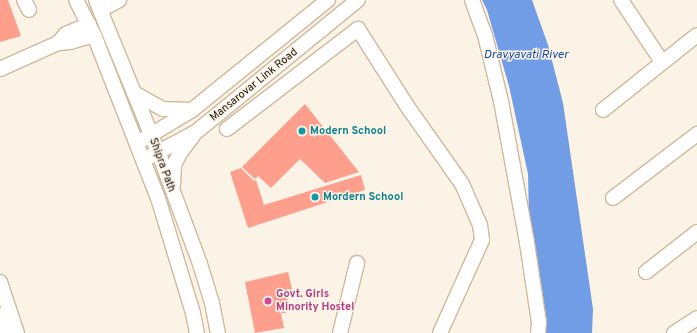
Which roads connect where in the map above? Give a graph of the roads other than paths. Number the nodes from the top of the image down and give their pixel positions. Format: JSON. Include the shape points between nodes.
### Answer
{"nodes":[{"id":1,"x":76,"y":0,"type":"edge"},
{"id":2,"x":119,"y":0,"type":"edge"},
{"id":3,"x":328,"y":0,"type":"edge"},
{"id":4,"x":358,"y":0,"type":"edge"},
{"id":5,"x":472,"y":0,"type":"edge"},
{"id":6,"x":621,"y":0,"type":"edge"},
{"id":7,"x":99,"y":5,"type":"edge"},
{"id":8,"x":92,"y":30,"type":"junction"},
{"id":9,"x":697,"y":35,"type":"edge"},
{"id":10,"x":662,"y":62,"type":"junction"},
{"id":11,"x":0,"y":69,"type":"edge"},
{"id":12,"x":134,"y":93,"type":"junction"},
{"id":13,"x":192,"y":110,"type":"junction"},
{"id":14,"x":603,"y":110,"type":"dead end"},
{"id":15,"x":227,"y":129,"type":"dead end"},
{"id":16,"x":196,"y":132,"type":"junction"},
{"id":17,"x":697,"y":134,"type":"edge"},
{"id":18,"x":152,"y":135,"type":"junction"},
{"id":19,"x":136,"y":143,"type":"junction"},
{"id":20,"x":158,"y":151,"type":"junction"},
{"id":21,"x":144,"y":160,"type":"junction"},
{"id":22,"x":172,"y":194,"type":"junction"},
{"id":23,"x":614,"y":198,"type":"dead end"},
{"id":24,"x":697,"y":232,"type":"edge"},
{"id":25,"x":357,"y":263,"type":"dead end"},
{"id":26,"x":646,"y":272,"type":"dead end"},
{"id":27,"x":0,"y":282,"type":"edge"},
{"id":28,"x":0,"y":315,"type":"edge"},
{"id":29,"x":697,"y":318,"type":"edge"},
{"id":30,"x":678,"y":332,"type":"edge"},
{"id":31,"x":6,"y":333,"type":"edge"},
{"id":32,"x":18,"y":333,"type":"edge"},
{"id":33,"x":197,"y":333,"type":"edge"},
{"id":34,"x":218,"y":333,"type":"edge"},
{"id":35,"x":340,"y":333,"type":"edge"},
{"id":36,"x":440,"y":333,"type":"edge"},
{"id":37,"x":538,"y":333,"type":"edge"}],
"edges":[{"from":1,"to":8,"type":"street","name":"Shipra Path"},
{"from":2,"to":7,"type":"street"},
{"from":3,"to":13,"type":"street","name":"Mansarovar Link Road"},
{"from":4,"to":16,"type":"street","name":"Mansarovar Link Road"},
{"from":5,"to":37,"type":"street","via":[[485,35],[501,101],[527,243],[539,322]]},
{"from":6,"to":10,"type":"street"},
{"from":7,"to":12,"type":"street","name":"Shipra Path"},
{"from":8,"to":11,"type":"street","via":[[70,42],[58,42]]},
{"from":8,"to":19,"type":"street","name":"Shipra Path"},
{"from":9,"to":10,"type":"street"},
{"from":10,"to":14,"type":"street"},
{"from":12,"to":13,"type":"street","via":[[163,109]]},
{"from":12,"to":18,"type":"street","name":"Shipra Path"},
{"from":13,"to":18,"type":"street","name":"Mansarovar Link Road"},
{"from":15,"to":36,"type":"street","via":[[358,29],[407,106],[462,184],[480,225],[482,240]]},
{"from":16,"to":20,"type":"street","name":"Mansarovar Link Road"},
{"from":16,"to":22,"type":"street","via":[[174,165]]},
{"from":17,"to":23,"type":"street"},
{"from":18,"to":19,"type":"street","name":"Mansarovar Link Road"},
{"from":18,"to":20,"type":"street","name":"Shipra Path"},
{"from":19,"to":21,"type":"street","name":"Shipra Path"},
{"from":20,"to":21,"type":"street","name":"Mansarovar Link Road"},
{"from":20,"to":22,"type":"street","name":"Shipra Path"},
{"from":21,"to":33,"type":"street","name":"Shipra Path","via":[[193,312]]},
{"from":22,"to":34,"type":"street","name":"Shipra Path","via":[[200,264],[212,302]]},
{"from":24,"to":26,"type":"street"},
{"from":25,"to":35,"type":"street"},
{"from":27,"to":32,"type":"street"},
{"from":28,"to":31,"type":"street"},
{"from":29,"to":30,"type":"street"}]}
